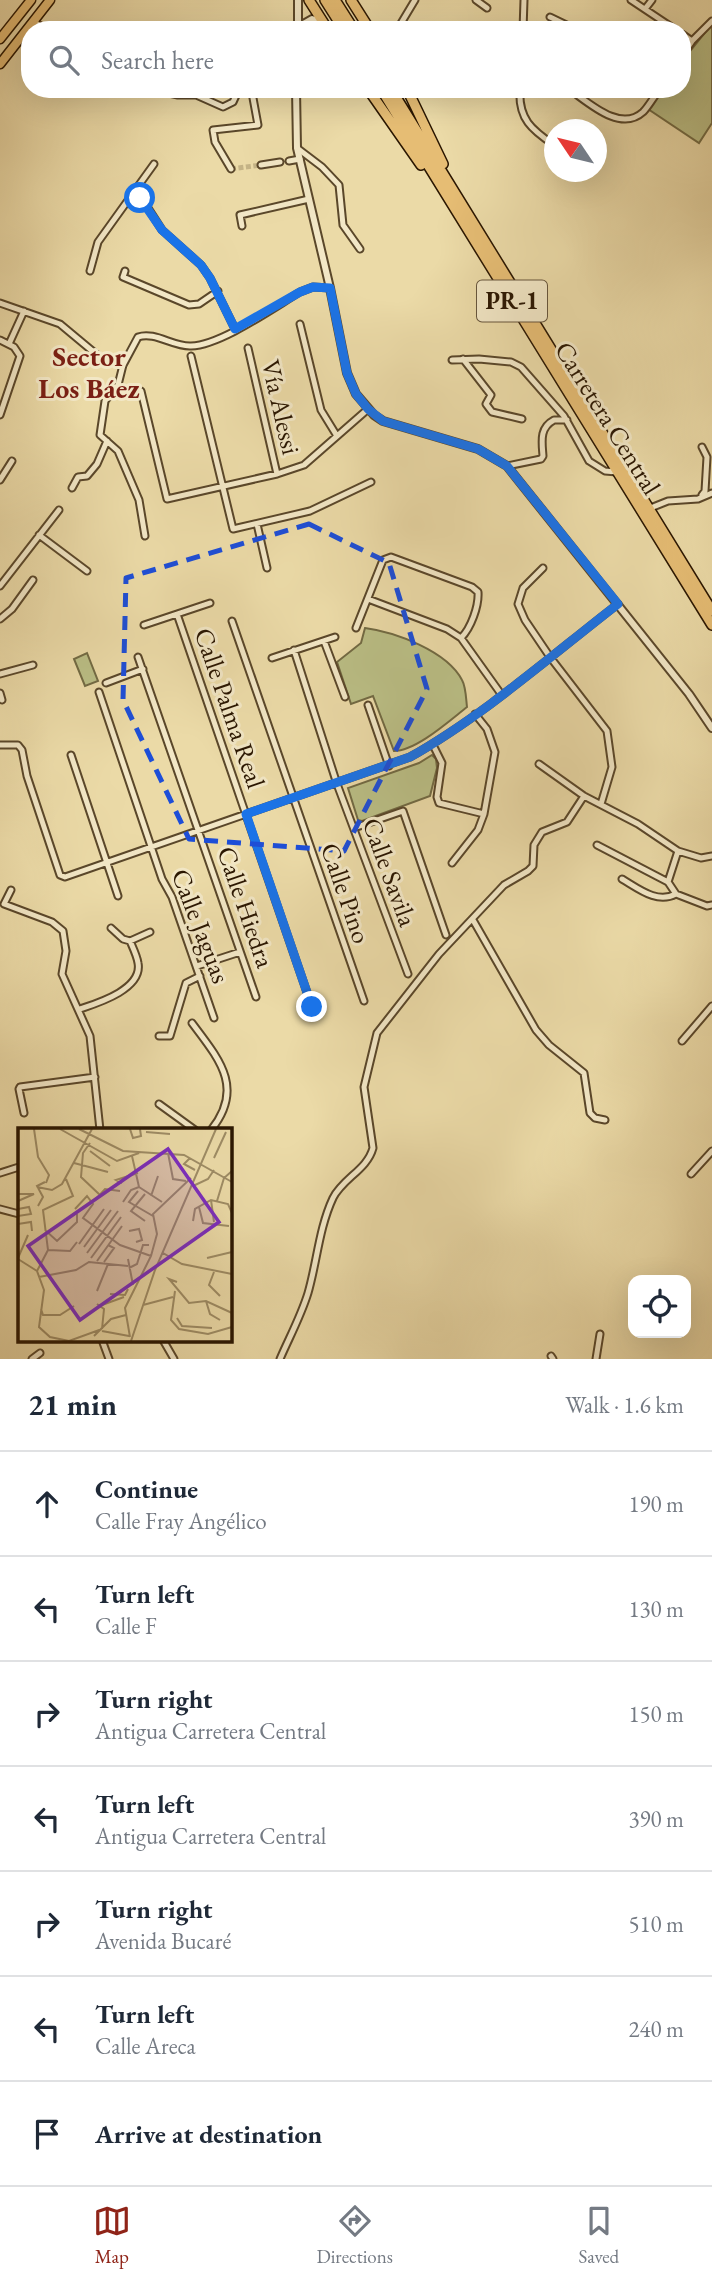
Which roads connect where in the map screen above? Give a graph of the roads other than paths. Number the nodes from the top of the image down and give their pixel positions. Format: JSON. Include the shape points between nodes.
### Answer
{"nodes":[{"id":1,"x":31,"y":0,"type":"edge"},
{"id":2,"x":50,"y":0,"type":"edge"},
{"id":3,"x":298,"y":0,"type":"edge"},
{"id":4,"x":309,"y":0,"type":"edge"},
{"id":5,"x":325,"y":0,"type":"edge"},
{"id":6,"x":335,"y":0,"type":"edge"},
{"id":7,"x":415,"y":0,"type":"edge"},
{"id":8,"x":475,"y":0,"type":"edge"},
{"id":9,"x":524,"y":0,"type":"edge"},
{"id":10,"x":631,"y":0,"type":"edge"},
{"id":11,"x":652,"y":0,"type":"edge"},
{"id":12,"x":354,"y":3,"type":"edge"},
{"id":13,"x":487,"y":8,"type":"dead end"},
{"id":14,"x":645,"y":9,"type":"junction"},
{"id":15,"x":550,"y":17,"type":"dead end"},
{"id":16,"x":33,"y":21,"type":"edge"},
{"id":17,"x":297,"y":21,"type":"edge"},
{"id":18,"x":322,"y":21,"type":"edge"},
{"id":19,"x":338,"y":21,"type":"edge"},
{"id":20,"x":348,"y":21,"type":"edge"},
{"id":21,"x":365,"y":21,"type":"edge"},
{"id":22,"x":402,"y":21,"type":"edge"},
{"id":23,"x":523,"y":21,"type":"edge"},
{"id":24,"x":558,"y":21,"type":"edge"},
{"id":25,"x":663,"y":21,"type":"edge"},
{"id":26,"x":712,"y":21,"type":"edge"},
{"id":27,"x":21,"y":37,"type":"edge"},
{"id":28,"x":0,"y":39,"type":"edge"},
{"id":29,"x":692,"y":41,"type":"edge"},
{"id":30,"x":0,"y":64,"type":"edge"},
{"id":31,"x":203,"y":98,"type":"edge"},
{"id":32,"x":235,"y":98,"type":"edge"},
{"id":33,"x":253,"y":98,"type":"dead end"},
{"id":34,"x":296,"y":98,"type":"edge"},
{"id":35,"x":374,"y":98,"type":"edge"},
{"id":36,"x":387,"y":98,"type":"edge"},
{"id":37,"x":396,"y":98,"type":"edge"},
{"id":38,"x":411,"y":98,"type":"edge"},
{"id":39,"x":519,"y":98,"type":"edge"},
{"id":40,"x":582,"y":98,"type":"edge"},
{"id":41,"x":654,"y":98,"type":"edge"},
{"id":42,"x":544,"y":136,"type":"edge"},
{"id":43,"x":297,"y":148,"type":"junction"},
{"id":44,"x":300,"y":159,"type":"junction"},
{"id":45,"x":289,"y":161,"type":"dead end"},
{"id":46,"x":280,"y":162,"type":"dead end"},
{"id":47,"x":154,"y":164,"type":"dead end"},
{"id":48,"x":261,"y":165,"type":"tunnel mouth"},
{"id":49,"x":231,"y":169,"type":"dead end"},
{"id":50,"x":448,"y":190,"type":"junction"},
{"id":51,"x":134,"y":193,"type":"junction"},
{"id":52,"x":309,"y":199,"type":"junction"},
{"id":53,"x":242,"y":226,"type":"dead end"},
{"id":54,"x":360,"y":249,"type":"dead end"},
{"id":55,"x":90,"y":271,"type":"dead end"},
{"id":56,"x":125,"y":271,"type":"dead end"},
{"id":57,"x":330,"y":288,"type":"junction"},
{"id":58,"x":218,"y":291,"type":"junction"},
{"id":59,"x":0,"y":303,"type":"edge"},
{"id":60,"x":24,"y":311,"type":"junction"},
{"id":61,"x":300,"y":324,"type":"dead end"},
{"id":62,"x":235,"y":329,"type":"junction"},
{"id":63,"x":0,"y":341,"type":"edge"},
{"id":64,"x":9,"y":344,"type":"junction"},
{"id":65,"x":248,"y":348,"type":"dead end"},
{"id":66,"x":191,"y":356,"type":"dead end"},
{"id":67,"x":463,"y":359,"type":"junction"},
{"id":68,"x":452,"y":360,"type":"dead end"},
{"id":69,"x":123,"y":365,"type":"junction"},
{"id":70,"x":0,"y":386,"type":"edge"},
{"id":71,"x":9,"y":390,"type":"junction"},
{"id":72,"x":141,"y":391,"type":"dead end"},
{"id":73,"x":368,"y":409,"type":"junction"},
{"id":74,"x":0,"y":415,"type":"edge"},
{"id":75,"x":522,"y":419,"type":"dead end"},
{"id":76,"x":567,"y":420,"type":"junction"},
{"id":77,"x":337,"y":436,"type":"junction"},
{"id":78,"x":107,"y":441,"type":"junction"},
{"id":79,"x":702,"y":447,"type":"dead end"},
{"id":80,"x":12,"y":461,"type":"dead end"},
{"id":81,"x":507,"y":466,"type":"junction"},
{"id":82,"x":617,"y":472,"type":"junction"},
{"id":83,"x":277,"y":474,"type":"junction"},
{"id":84,"x":0,"y":480,"type":"edge"},
{"id":85,"x":372,"y":482,"type":"dead end"},
{"id":86,"x":72,"y":488,"type":"dead end"},
{"id":87,"x":222,"y":488,"type":"junction"},
{"id":88,"x":712,"y":493,"type":"edge"},
{"id":89,"x":700,"y":498,"type":"junction"},
{"id":90,"x":59,"y":510,"type":"dead end"},
{"id":91,"x":645,"y":511,"type":"junction"},
{"id":92,"x":257,"y":524,"type":"junction"},
{"id":93,"x":39,"y":535,"type":"junction"},
{"id":94,"x":145,"y":536,"type":"dead end"},
{"id":95,"x":267,"y":568,"type":"dead end"},
{"id":96,"x":543,"y":568,"type":"dead end"},
{"id":97,"x":86,"y":571,"type":"dead end"},
{"id":98,"x":33,"y":580,"type":"dead end"},
{"id":99,"x":0,"y":586,"type":"edge"},
{"id":100,"x":368,"y":599,"type":"junction"},
{"id":101,"x":210,"y":603,"type":"dead end"},
{"id":102,"x":618,"y":604,"type":"junction"},
{"id":103,"x":712,"y":611,"type":"edge"},
{"id":104,"x":177,"y":614,"type":"junction"},
{"id":105,"x":0,"y":618,"type":"edge"},
{"id":106,"x":232,"y":621,"type":"dead end"},
{"id":107,"x":144,"y":625,"type":"dead end"},
{"id":108,"x":712,"y":625,"type":"edge"},
{"id":109,"x":356,"y":628,"type":"dead end"},
{"id":110,"x":335,"y":637,"type":"dead end"},
{"id":111,"x":461,"y":638,"type":"junction"},
{"id":112,"x":324,"y":640,"type":"junction"},
{"id":113,"x":294,"y":650,"type":"junction"},
{"id":114,"x":138,"y":657,"type":"dead end"},
{"id":115,"x":550,"y":657,"type":"junction"},
{"id":116,"x":272,"y":658,"type":"dead end"},
{"id":117,"x":33,"y":665,"type":"dead end"},
{"id":118,"x":143,"y":669,"type":"junction"},
{"id":119,"x":0,"y":674,"type":"edge"},
{"id":120,"x":106,"y":682,"type":"dead end"},
{"id":121,"x":99,"y":692,"type":"dead end"},
{"id":122,"x":0,"y":693,"type":"edge"},
{"id":123,"x":501,"y":694,"type":"junction"},
{"id":124,"x":345,"y":697,"type":"dead end"},
{"id":125,"x":2,"y":700,"type":"dead end"},
{"id":126,"x":368,"y":705,"type":"dead end"},
{"id":127,"x":475,"y":714,"type":"junction"},
{"id":128,"x":712,"y":728,"type":"edge"},
{"id":129,"x":0,"y":745,"type":"edge"},
{"id":130,"x":433,"y":745,"type":"junction"},
{"id":131,"x":71,"y":755,"type":"dead end"},
{"id":132,"x":539,"y":764,"type":"dead end"},
{"id":133,"x":389,"y":765,"type":"junction"},
{"id":134,"x":337,"y":784,"type":"junction"},
{"id":135,"x":584,"y":796,"type":"junction"},
{"id":136,"x":293,"y":798,"type":"junction"},
{"id":137,"x":601,"y":804,"type":"junction"},
{"id":138,"x":246,"y":814,"type":"junction"},
{"id":139,"x":484,"y":814,"type":"junction"},
{"id":140,"x":354,"y":828,"type":"junction"},
{"id":141,"x":199,"y":831,"type":"junction"},
{"id":142,"x":597,"y":845,"type":"dead end"},
{"id":143,"x":151,"y":847,"type":"junction"},
{"id":144,"x":678,"y":851,"type":"junction"},
{"id":145,"x":712,"y":856,"type":"edge"},
{"id":146,"x":106,"y":862,"type":"junction"},
{"id":147,"x":453,"y":863,"type":"dead end"},
{"id":148,"x":622,"y":880,"type":"dead end"},
{"id":149,"x":668,"y":882,"type":"junction"},
{"id":150,"x":11,"y":890,"type":"dead end"},
{"id":151,"x":676,"y":894,"type":"junction"},
{"id":152,"x":118,"y":895,"type":"dead end"},
{"id":153,"x":712,"y":905,"type":"edge"},
{"id":154,"x":473,"y":920,"type":"junction"},
{"id":155,"x":111,"y":928,"type":"dead end"},
{"id":156,"x":150,"y":932,"type":"dead end"},
{"id":157,"x":446,"y":935,"type":"dead end"},
{"id":158,"x":130,"y":942,"type":"junction"},
{"id":159,"x":240,"y":951,"type":"junction"},
{"id":160,"x":197,"y":967,"type":"junction"},
{"id":161,"x":408,"y":974,"type":"dead end"},
{"id":162,"x":200,"y":976,"type":"junction"},
{"id":163,"x":256,"y":997,"type":"dead end"},
{"id":164,"x":364,"y":1001,"type":"dead end"},
{"id":165,"x":712,"y":1006,"type":"edge"},
{"id":166,"x":312,"y":1007,"type":"dead end"},
{"id":167,"x":80,"y":1009,"type":"junction"},
{"id":168,"x":214,"y":1018,"type":"dead end"},
{"id":169,"x":192,"y":1023,"type":"dead end"},
{"id":170,"x":159,"y":1036,"type":"dead end"},
{"id":171,"x":682,"y":1041,"type":"dead end"},
{"id":172,"x":95,"y":1077,"type":"junction"},
{"id":173,"x":159,"y":1104,"type":"dead end"},
{"id":174,"x":24,"y":1114,"type":"dead end"},
{"id":175,"x":605,"y":1120,"type":"dead end"},
{"id":176,"x":100,"y":1128,"type":"edge"},
{"id":177,"x":192,"y":1128,"type":"edge"},
{"id":178,"x":212,"y":1128,"type":"edge"},
{"id":179,"x":712,"y":1151,"type":"edge"},
{"id":180,"x":18,"y":1167,"type":"edge"},
{"id":181,"x":0,"y":1173,"type":"edge"},
{"id":182,"x":691,"y":1174,"type":"dead end"},
{"id":183,"x":1,"y":1208,"type":"edge"},
{"id":184,"x":18,"y":1214,"type":"edge"},
{"id":185,"x":600,"y":1334,"type":"dead end"},
{"id":186,"x":103,"y":1342,"type":"edge"},
{"id":187,"x":164,"y":1342,"type":"edge"},
{"id":188,"x":40,"y":1353,"type":"dead end"},
{"id":189,"x":32,"y":1359,"type":"edge"},
{"id":190,"x":109,"y":1359,"type":"edge"},
{"id":191,"x":174,"y":1359,"type":"edge"},
{"id":192,"x":280,"y":1359,"type":"edge"},
{"id":193,"x":596,"y":1359,"type":"edge"}],
"edges":[{"from":1,"to":28,"type":"main road"},
{"from":2,"to":16,"type":"main road"},
{"from":3,"to":17,"type":"street"},
{"from":4,"to":18,"type":"highway"},
{"from":5,"to":19,"type":"highway"},
{"from":6,"to":20,"type":"highway"},
{"from":7,"to":22,"type":"street"},
{"from":8,"to":13,"type":"street"},
{"from":9,"to":23,"type":"street"},
{"from":10,"to":14,"type":"street"},
{"from":11,"to":14,"type":"street"},
{"from":12,"to":21,"type":"highway"},
{"from":14,"to":25,"type":"street"},
{"from":15,"to":24,"type":"street"},
{"from":26,"to":29,"type":"street"},
{"from":27,"to":30,"type":"main road"},
{"from":31,"to":32,"type":"street","via":[[223,107]]},
{"from":33,"to":49,"type":"street","via":[[258,125],[213,130]]},
{"from":34,"to":43,"type":"street"},
{"from":35,"to":50,"type":"highway","via":[[431,180]]},
{"from":36,"to":50,"type":"highway","name":"Carretera Central","number":"PR-1"},
{"from":37,"to":50,"type":"highway","name":"Carretera Central","number":"PR-1"},
{"from":38,"to":50,"type":"highway","via":[[442,162]]},
{"from":39,"to":42,"type":"street","via":[[524,119]]},
{"from":40,"to":41,"type":"street","via":[[621,120],[642,114]]},
{"from":43,"to":44,"type":"street"},
{"from":43,"to":54,"type":"street","via":[[339,185],[344,225]]},
{"from":44,"to":45,"type":"street"},
{"from":44,"to":52,"type":"street"},
{"from":46,"to":48,"type":"street"},
{"from":47,"to":51,"type":"street"},
{"from":50,"to":82,"type":"highway","name":"Carretera Central","number":"PR-1"},
{"from":50,"to":91,"type":"highway","name":"Carretera Central","number":"PR-1"},
{"from":51,"to":55,"type":"street","via":[[98,242]]},
{"from":51,"to":58,"type":"street","via":[[162,230],[201,265]]},
{"from":52,"to":53,"type":"street","via":[[240,215]]},
{"from":52,"to":57,"type":"street"},
{"from":56,"to":58,"type":"street","via":[[123,277],[189,305],[200,304]]},
{"from":57,"to":62,"type":"street","via":[[300,292]]},
{"from":57,"to":73,"type":"street","via":[[347,373]]},
{"from":58,"to":62,"type":"street"},
{"from":59,"to":60,"type":"street"},
{"from":60,"to":64,"type":"street"},
{"from":60,"to":69,"type":"street","via":[[60,324],[102,359]]},
{"from":61,"to":77,"type":"street","via":[[321,410]]},
{"from":62,"to":69,"type":"street","via":[[220,339],[193,346],[140,335]]},
{"from":63,"to":64,"type":"street"},
{"from":64,"to":71,"type":"street","via":[[20,356]]},
{"from":65,"to":83,"type":"street","name":"Vía Alessi"},
{"from":66,"to":87,"type":"street"},
{"from":67,"to":68,"type":"street"},
{"from":67,"to":75,"type":"street","via":[[491,395],[486,404],[492,412]]},
{"from":67,"to":76,"type":"street","via":[[511,362],[521,367]]},
{"from":69,"to":78,"type":"street","via":[[118,385],[105,401],[100,435]]},
{"from":70,"to":71,"type":"street"},
{"from":71,"to":74,"type":"street"},
{"from":72,"to":87,"type":"street","via":[[167,499]]},
{"from":73,"to":77,"type":"street"},
{"from":73,"to":81,"type":"street","via":[[383,421],[478,449]]},
{"from":76,"to":81,"type":"street","via":[[554,420],[544,430],[541,459]]},
{"from":76,"to":82,"type":"street","via":[[589,461]]},
{"from":77,"to":83,"type":"street","via":[[304,465]]},
{"from":78,"to":86,"type":"street","via":[[95,468],[78,477]]},
{"from":78,"to":94,"type":"street","via":[[118,451],[139,500]]},
{"from":79,"to":89,"type":"street","via":[[707,457],[705,491]]},
{"from":80,"to":84,"type":"street"},
{"from":81,"to":102,"type":"street"},
{"from":82,"to":91,"type":"highway","name":"Carretera Central","number":"PR-1"},
{"from":83,"to":87,"type":"street"},
{"from":85,"to":92,"type":"street","via":[[310,511]]},
{"from":87,"to":92,"type":"street","via":[[233,529]]},
{"from":88,"to":89,"type":"street"},
{"from":89,"to":91,"type":"street","via":[[668,501]]},
{"from":90,"to":93,"type":"street"},
{"from":91,"to":103,"type":"highway","name":"Carretera Central","number":"PR-1"},
{"from":91,"to":108,"type":"highway","name":"Carretera Central","number":"PR-1"},
{"from":92,"to":95,"type":"street"},
{"from":93,"to":97,"type":"street"},
{"from":93,"to":99,"type":"street"},
{"from":96,"to":115,"type":"street","via":[[523,588],[518,604]]},
{"from":98,"to":105,"type":"street"},
{"from":100,"to":109,"type":"street"},
{"from":100,"to":111,"type":"street"},
{"from":100,"to":111,"type":"street","via":[[383,560],[391,557],[472,587],[479,601]]},
{"from":101,"to":104,"type":"street"},
{"from":102,"to":115,"type":"street"},
{"from":102,"to":128,"type":"street"},
{"from":104,"to":107,"type":"street"},
{"from":104,"to":138,"type":"street","name":"Calle Palma Real"},
{"from":106,"to":136,"type":"street","name":"Calle Pino"},
{"from":110,"to":112,"type":"street"},
{"from":111,"to":123,"type":"street"},
{"from":112,"to":113,"type":"street"},
{"from":112,"to":124,"type":"street"},
{"from":113,"to":116,"type":"street"},
{"from":113,"to":134,"type":"street","name":"Calle Savila"},
{"from":114,"to":118,"type":"street","name":"Calle Hiedra"},
{"from":115,"to":123,"type":"street"},
{"from":115,"to":137,"type":"street","via":[[607,731],[612,767]]},
{"from":117,"to":119,"type":"street"},
{"from":118,"to":120,"type":"street"},
{"from":118,"to":141,"type":"street","name":"Calle Hiedra"},
{"from":121,"to":143,"type":"street","name":"Calle Jaguas"},
{"from":122,"to":125,"type":"street"},
{"from":123,"to":127,"type":"street"},
{"from":126,"to":133,"type":"street"},
{"from":127,"to":130,"type":"street"},
{"from":127,"to":139,"type":"street","via":[[487,729],[495,752]]},
{"from":129,"to":146,"type":"street","via":[[18,745],[22,750],[60,875]]},
{"from":130,"to":133,"type":"street"},
{"from":130,"to":139,"type":"street","via":[[442,763],[439,803]]},
{"from":131,"to":146,"type":"street"},
{"from":132,"to":135,"type":"street"},
{"from":133,"to":134,"type":"street"},
{"from":134,"to":136,"type":"street"},
{"from":134,"to":140,"type":"street","name":"Calle Savila"},
{"from":135,"to":137,"type":"street"},
{"from":135,"to":154,"type":"street","via":[[567,822],[537,836],[533,866],[504,885]]},
{"from":136,"to":138,"type":"street"},
{"from":136,"to":164,"type":"street","name":"Calle Pino"},
{"from":137,"to":144,"type":"street"},
{"from":138,"to":141,"type":"street"},
{"from":138,"to":166,"type":"street","name":"Calle Palma Real"},
{"from":139,"to":147,"type":"street"},
{"from":140,"to":157,"type":"street","via":[[403,811]]},
{"from":140,"to":161,"type":"street","name":"Calle Savila"},
{"from":141,"to":143,"type":"street"},
{"from":141,"to":159,"type":"street","name":"Calle Hiedra"},
{"from":142,"to":149,"type":"street"},
{"from":143,"to":146,"type":"street"},
{"from":143,"to":160,"type":"street","name":"Calle Jaguas"},
{"from":144,"to":145,"type":"street","via":[[701,858]]},
{"from":144,"to":149,"type":"street"},
{"from":146,"to":152,"type":"street"},
{"from":148,"to":151,"type":"street","via":[[650,896],[667,899]]},
{"from":149,"to":151,"type":"street"},
{"from":150,"to":167,"type":"street","via":[[4,904],[52,922],[64,932],[62,974]]},
{"from":151,"to":153,"type":"street"},
{"from":154,"to":175,"type":"street","via":[[536,1030],[584,1073],[590,1113]]},
{"from":154,"to":192,"type":"street","via":[[439,954],[377,1033],[364,1087],[371,1156],[332,1201],[308,1294]]},
{"from":155,"to":158,"type":"street"},
{"from":156,"to":158,"type":"street"},
{"from":158,"to":167,"type":"street","via":[[139,964],[134,978],[114,997]]},
{"from":159,"to":160,"type":"street"},
{"from":159,"to":163,"type":"street","name":"Calle Hiedra"},
{"from":160,"to":162,"type":"street","name":"Calle Jaguas"},
{"from":162,"to":168,"type":"street","name":"Calle Jaguas"},
{"from":162,"to":170,"type":"street","via":[[186,984],[170,1036]]},
{"from":165,"to":171,"type":"street"},
{"from":167,"to":172,"type":"street","via":[[90,1036]]},
{"from":169,"to":178,"type":"street","via":[[215,1053],[228,1085],[225,1107]]},
{"from":172,"to":174,"type":"street","via":[[20,1087]]},
{"from":172,"to":176,"type":"street"},
{"from":173,"to":177,"type":"street"},
{"from":179,"to":182,"type":"street"},
{"from":180,"to":181,"type":"street"},
{"from":183,"to":184,"type":"street"},
{"from":185,"to":193,"type":"street"},
{"from":186,"to":190,"type":"street"},
{"from":187,"to":191,"type":"street"},
{"from":188,"to":189,"type":"street"}]}
